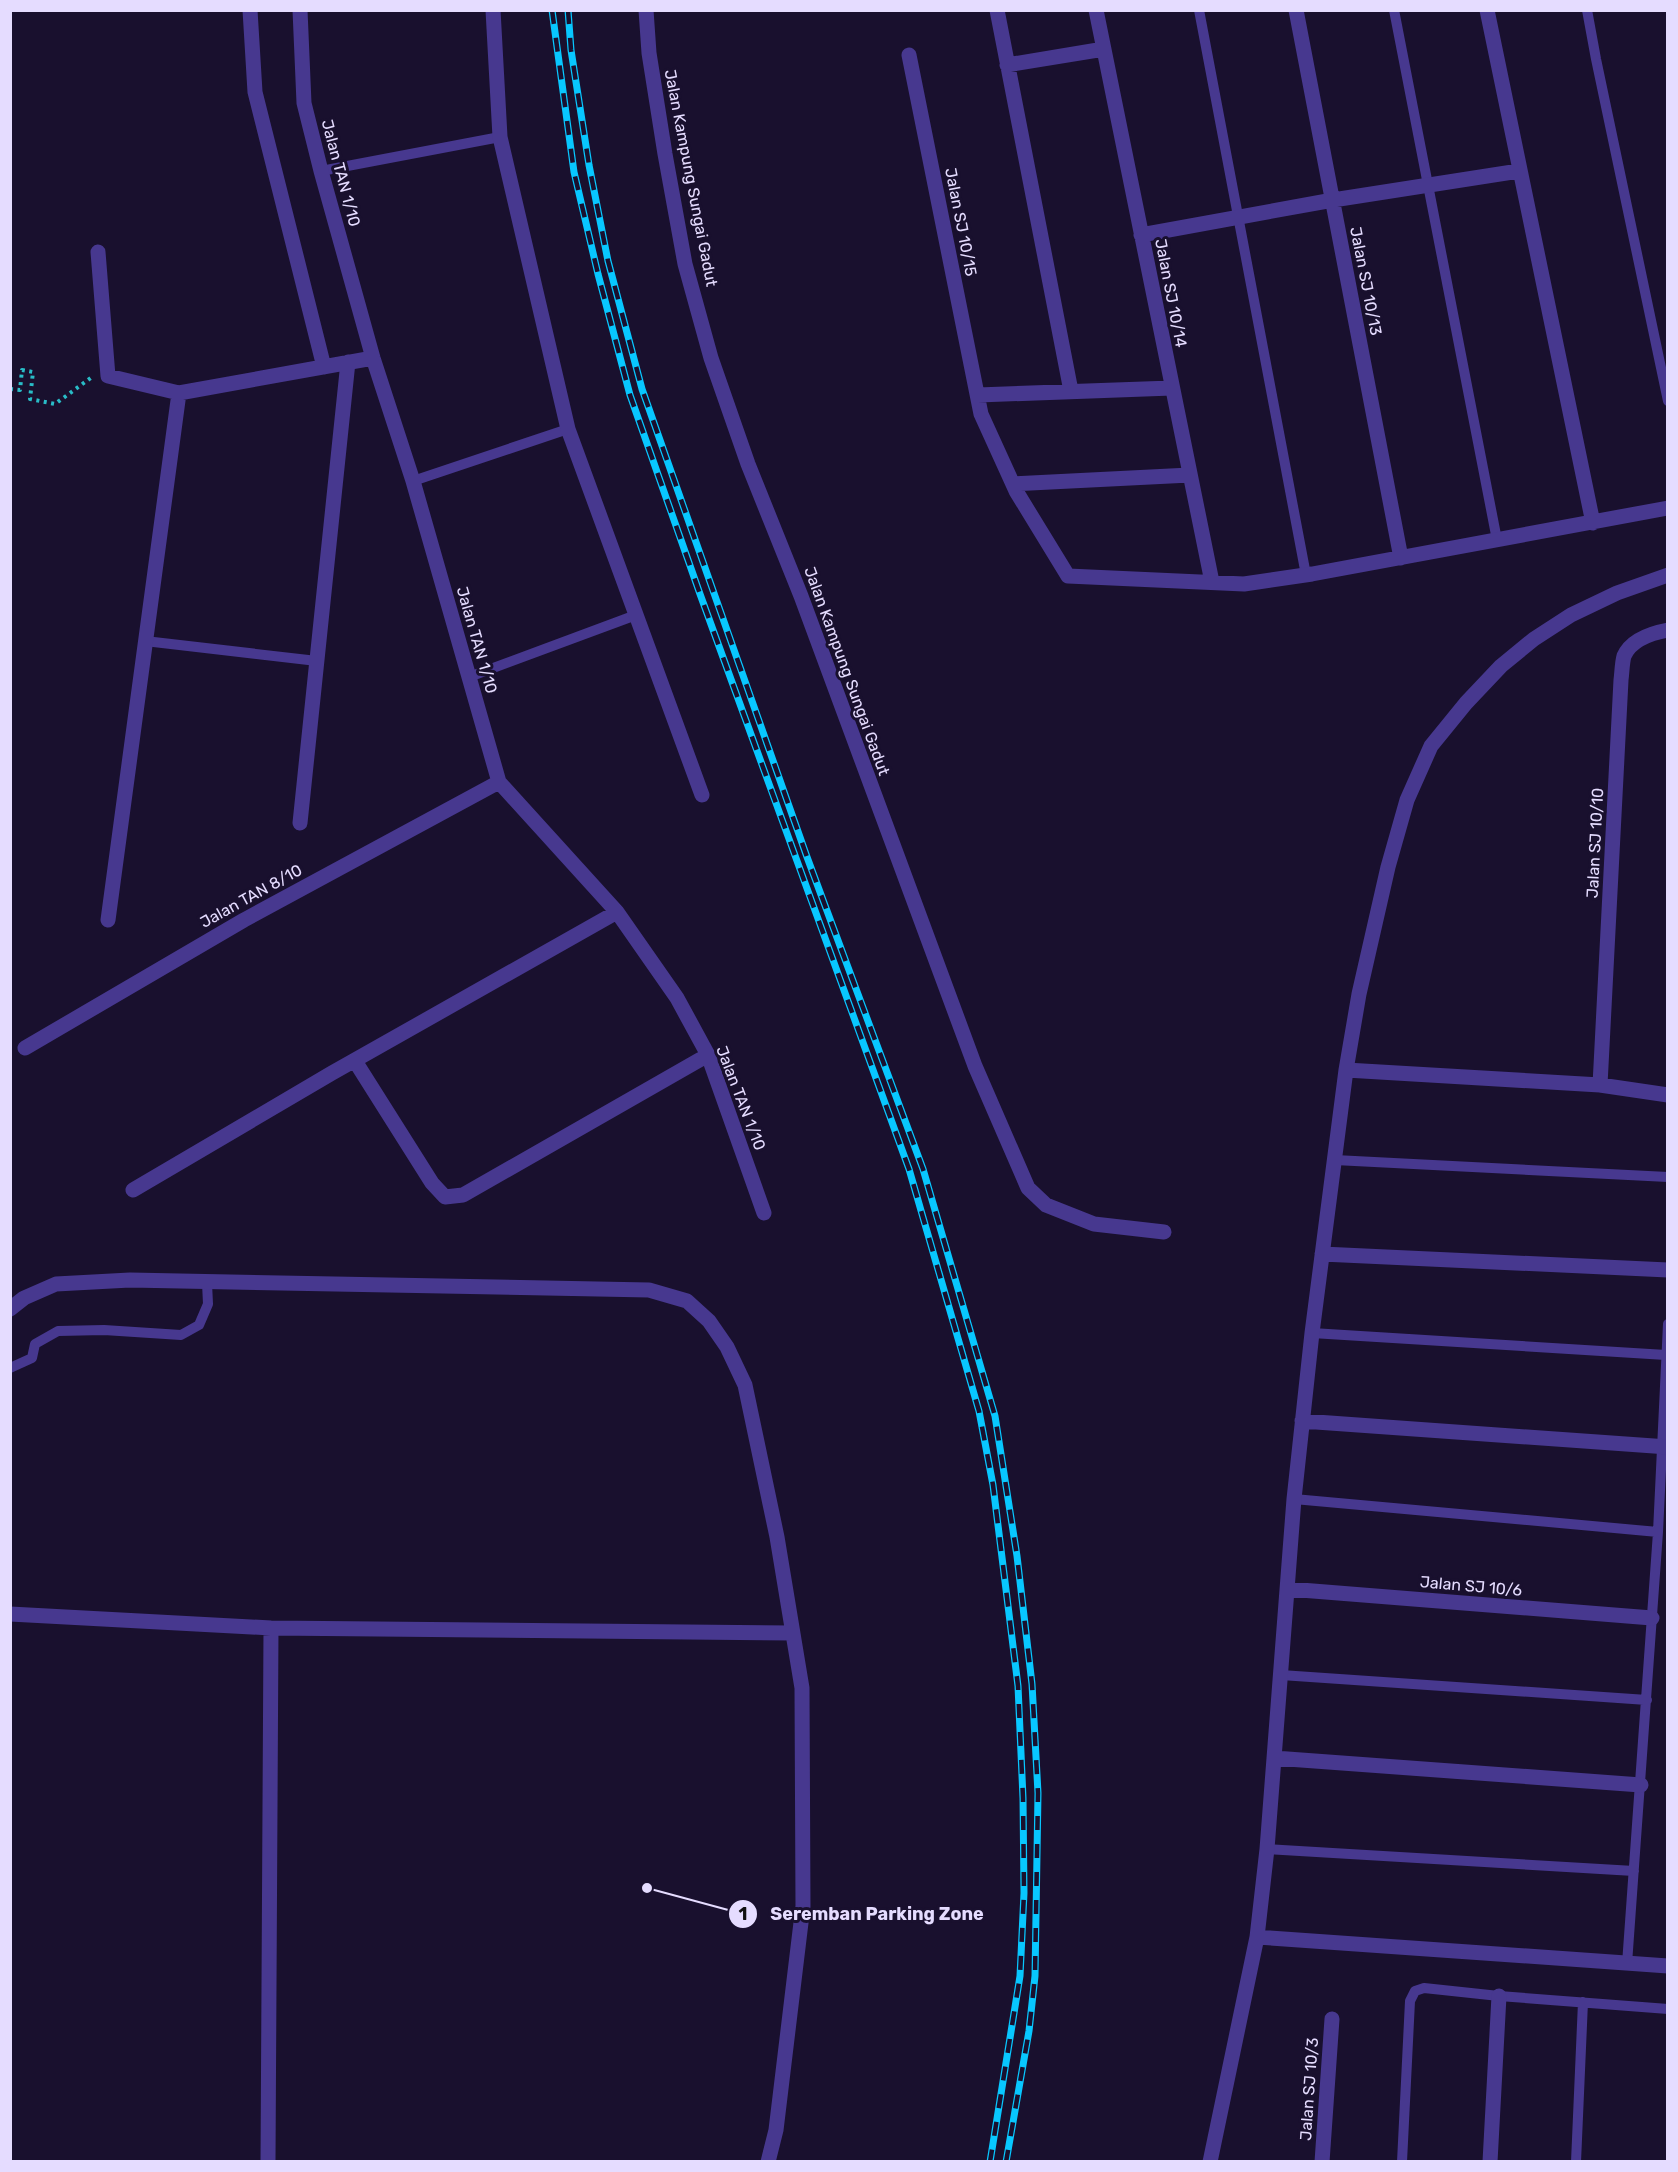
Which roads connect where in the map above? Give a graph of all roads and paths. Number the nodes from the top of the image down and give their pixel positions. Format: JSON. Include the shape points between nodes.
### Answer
{"nodes":[{"id":1,"x":250,"y":10,"type":"edge"},
{"id":2,"x":300,"y":10,"type":"edge"},
{"id":3,"x":493,"y":10,"type":"edge"},
{"id":4,"x":646,"y":10,"type":"edge"},
{"id":5,"x":997,"y":10,"type":"edge"},
{"id":6,"x":1096,"y":10,"type":"edge"},
{"id":7,"x":1199,"y":10,"type":"edge"},
{"id":8,"x":1296,"y":10,"type":"edge"},
{"id":9,"x":1394,"y":10,"type":"edge"},
{"id":10,"x":1487,"y":10,"type":"edge"},
{"id":11,"x":1587,"y":10,"type":"edge"},
{"id":12,"x":1104,"y":49,"type":"junction"},
{"id":13,"x":909,"y":55,"type":"dead end"},
{"id":14,"x":1007,"y":65,"type":"junction"},
{"id":15,"x":500,"y":137,"type":"junction"},
{"id":16,"x":321,"y":171,"type":"junction"},
{"id":17,"x":1519,"y":171,"type":"junction"},
{"id":18,"x":1428,"y":185,"type":"junction"},
{"id":19,"x":1333,"y":200,"type":"junction"},
{"id":20,"x":1238,"y":218,"type":"junction"},
{"id":21,"x":1142,"y":235,"type":"junction"},
{"id":22,"x":98,"y":252,"type":"dead end"},
{"id":23,"x":372,"y":358,"type":"junction"},
{"id":24,"x":348,"y":362,"type":"junction"},
{"id":25,"x":107,"y":366,"type":"junction"},
{"id":26,"x":324,"y":367,"type":"junction"},
{"id":27,"x":1172,"y":388,"type":"junction"},
{"id":28,"x":10,"y":389,"type":"edge"},
{"id":29,"x":1071,"y":392,"type":"junction"},
{"id":30,"x":179,"y":393,"type":"junction"},
{"id":31,"x":978,"y":395,"type":"junction"},
{"id":32,"x":1668,"y":401,"type":"edge"},
{"id":33,"x":568,"y":429,"type":"junction"},
{"id":34,"x":1190,"y":475,"type":"junction"},
{"id":35,"x":413,"y":481,"type":"junction"},
{"id":36,"x":1013,"y":484,"type":"junction"},
{"id":37,"x":1668,"y":508,"type":"edge"},
{"id":38,"x":1593,"y":523,"type":"junction"},
{"id":39,"x":1497,"y":540,"type":"junction"},
{"id":40,"x":1401,"y":558,"type":"junction"},
{"id":41,"x":1306,"y":575,"type":"junction"},
{"id":42,"x":1668,"y":576,"type":"edge"},
{"id":43,"x":1212,"y":582,"type":"junction"},
{"id":44,"x":636,"y":615,"type":"junction"},
{"id":45,"x":1668,"y":630,"type":"edge"},
{"id":46,"x":146,"y":641,"type":"junction"},
{"id":47,"x":317,"y":661,"type":"junction"},
{"id":48,"x":469,"y":677,"type":"junction"},
{"id":49,"x":499,"y":782,"type":"junction"},
{"id":50,"x":702,"y":795,"type":"dead end"},
{"id":51,"x":300,"y":823,"type":"dead end"},
{"id":52,"x":617,"y":912,"type":"junction"},
{"id":53,"x":108,"y":920,"type":"dead end"},
{"id":54,"x":24,"y":1048,"type":"dead end"},
{"id":55,"x":708,"y":1055,"type":"junction"},
{"id":56,"x":355,"y":1061,"type":"junction"},
{"id":57,"x":1346,"y":1070,"type":"junction"},
{"id":58,"x":1600,"y":1085,"type":"junction"},
{"id":59,"x":1668,"y":1095,"type":"edge"},
{"id":60,"x":1335,"y":1160,"type":"junction"},
{"id":61,"x":1668,"y":1177,"type":"edge"},
{"id":62,"x":133,"y":1190,"type":"dead end"},
{"id":63,"x":764,"y":1213,"type":"dead end"},
{"id":64,"x":1164,"y":1232,"type":"dead end"},
{"id":65,"x":1322,"y":1254,"type":"junction"},
{"id":66,"x":1668,"y":1270,"type":"edge"},
{"id":67,"x":207,"y":1282,"type":"junction"},
{"id":68,"x":10,"y":1309,"type":"edge"},
{"id":69,"x":1668,"y":1324,"type":"edge"},
{"id":70,"x":1312,"y":1333,"type":"junction"},
{"id":71,"x":1666,"y":1355,"type":"edge"},
{"id":72,"x":10,"y":1368,"type":"edge"},
{"id":73,"x":1302,"y":1421,"type":"junction"},
{"id":74,"x":1665,"y":1447,"type":"edge"},
{"id":75,"x":1294,"y":1499,"type":"junction"},
{"id":76,"x":1658,"y":1532,"type":"junction"},
{"id":77,"x":1288,"y":1589,"type":"junction"},
{"id":78,"x":10,"y":1614,"type":"edge"},
{"id":79,"x":1652,"y":1618,"type":"junction"},
{"id":80,"x":271,"y":1628,"type":"junction"},
{"id":81,"x":793,"y":1633,"type":"junction"},
{"id":82,"x":1281,"y":1675,"type":"junction"},
{"id":83,"x":1647,"y":1700,"type":"junction"},
{"id":84,"x":1274,"y":1758,"type":"junction"},
{"id":85,"x":1641,"y":1785,"type":"junction"},
{"id":86,"x":1267,"y":1849,"type":"junction"},
{"id":87,"x":1634,"y":1871,"type":"junction"},
{"id":88,"x":1257,"y":1937,"type":"junction"},
{"id":89,"x":1627,"y":1964,"type":"junction"},
{"id":90,"x":1668,"y":1966,"type":"edge"},
{"id":91,"x":1499,"y":1996,"type":"junction"},
{"id":92,"x":1584,"y":2002,"type":"junction"},
{"id":93,"x":1668,"y":2009,"type":"edge"},
{"id":94,"x":1332,"y":2019,"type":"dead end"},
{"id":95,"x":268,"y":2162,"type":"edge"},
{"id":96,"x":768,"y":2162,"type":"edge"},
{"id":97,"x":1210,"y":2162,"type":"edge"},
{"id":98,"x":1322,"y":2162,"type":"edge"},
{"id":99,"x":1402,"y":2162,"type":"edge"},
{"id":100,"x":1490,"y":2162,"type":"edge"},
{"id":101,"x":1576,"y":2162,"type":"edge"}],
"edges":[{"from":1,"to":26,"type":"street","via":[[255,92]]},
{"from":2,"to":16,"type":"street","name":"Jalan TAN 1/10","via":[[304,103]]},
{"from":3,"to":15,"type":"street"},
{"from":4,"to":64,"type":"street","name":"Jalan Kampung Sungai Gadut","via":[[651,64],[683,253],[711,358],[975,1066],[1028,1188],[1046,1205],[1094,1224]]},
{"from":5,"to":14,"type":"street"},
{"from":6,"to":12,"type":"street","name":"Jalan SJ 10/14"},
{"from":7,"to":20,"type":"lane"},
{"from":8,"to":19,"type":"street","name":"Jalan SJ 10/13"},
{"from":9,"to":18,"type":"lane"},
{"from":10,"to":17,"type":"street"},
{"from":11,"to":32,"type":"lane"},
{"from":12,"to":14,"type":"street"},
{"from":12,"to":21,"type":"street","name":"Jalan SJ 10/14"},
{"from":13,"to":31,"type":"street","name":"Jalan SJ 10/15"},
{"from":14,"to":29,"type":"street"},
{"from":15,"to":16,"type":"lane"},
{"from":15,"to":33,"type":"street"},
{"from":16,"to":23,"type":"street","name":"Jalan TAN 1/10"},
{"from":17,"to":18,"type":"street"},
{"from":17,"to":38,"type":"street"},
{"from":18,"to":19,"type":"street"},
{"from":18,"to":39,"type":"lane"},
{"from":19,"to":20,"type":"street"},
{"from":19,"to":40,"type":"street","name":"Jalan SJ 10/13"},
{"from":20,"to":21,"type":"street"},
{"from":20,"to":41,"type":"lane"},
{"from":21,"to":27,"type":"street","name":"Jalan SJ 10/14"},
{"from":22,"to":25,"type":"street"},
{"from":23,"to":24,"type":"street"},
{"from":23,"to":35,"type":"street","name":"Jalan TAN 1/10"},
{"from":24,"to":26,"type":"street"},
{"from":24,"to":47,"type":"street"},
{"from":25,"to":28,"type":"path","via":[[55,404],[30,399],[33,372],[22,370],[20,390]]},
{"from":25,"to":30,"type":"street","via":[[108,376]]},
{"from":26,"to":30,"type":"street"},
{"from":27,"to":29,"type":"street"},
{"from":27,"to":34,"type":"street","name":"Jalan SJ 10/14"},
{"from":29,"to":31,"type":"street"},
{"from":30,"to":46,"type":"street"},
{"from":31,"to":36,"type":"street","name":"Jalan SJ 10/15","via":[[981,414]]},
{"from":33,"to":35,"type":"lane"},
{"from":33,"to":44,"type":"street"},
{"from":34,"to":36,"type":"street"},
{"from":34,"to":43,"type":"street","name":"Jalan SJ 10/14"},
{"from":35,"to":48,"type":"street","name":"Jalan TAN 1/10"},
{"from":36,"to":43,"type":"street","name":"Jalan SJ 10/15","via":[[1068,576]]},
{"from":37,"to":38,"type":"street"},
{"from":38,"to":39,"type":"street"},
{"from":39,"to":40,"type":"street"},
{"from":40,"to":41,"type":"street"},
{"from":41,"to":43,"type":"street","via":[[1244,584]]},
{"from":42,"to":57,"type":"street","via":[[1571,615],[1534,639],[1501,666],[1431,746],[1407,800],[1388,867]]},
{"from":44,"to":48,"type":"lane"},
{"from":44,"to":50,"type":"street"},
{"from":45,"to":58,"type":"street","name":"Jalan SJ 10/10","via":[[1637,641],[1624,655]]},
{"from":46,"to":47,"type":"lane"},
{"from":46,"to":53,"type":"street"},
{"from":47,"to":51,"type":"street"},
{"from":48,"to":49,"type":"street","name":"Jalan TAN 1/10"},
{"from":49,"to":52,"type":"street","name":"Jalan TAN 1/10"},
{"from":49,"to":54,"type":"street","name":"Jalan TAN 8/10","via":[[244,920]]},
{"from":52,"to":55,"type":"street","name":"Jalan TAN 1/10","via":[[677,998]]},
{"from":52,"to":56,"type":"street"},
{"from":55,"to":56,"type":"street","via":[[463,1195],[445,1197],[432,1183]]},
{"from":55,"to":63,"type":"street","name":"Jalan TAN 1/10"},
{"from":56,"to":62,"type":"street"},
{"from":57,"to":58,"type":"street"},
{"from":57,"to":60,"type":"street"},
{"from":58,"to":59,"type":"street"},
{"from":60,"to":61,"type":"lane"},
{"from":60,"to":65,"type":"street"},
{"from":65,"to":66,"type":"street"},
{"from":65,"to":70,"type":"street"},
{"from":67,"to":68,"type":"street","via":[[130,1280],[56,1284]]},
{"from":67,"to":72,"type":"lane","via":[[208,1304],[199,1325],[181,1335],[58,1331],[35,1344],[32,1358]]},
{"from":67,"to":81,"type":"street","via":[[649,1290],[687,1301],[709,1321],[727,1347],[745,1385]]},
{"from":69,"to":71,"type":"lane"},
{"from":70,"to":71,"type":"lane"},
{"from":70,"to":73,"type":"street"},
{"from":71,"to":74,"type":"lane"},
{"from":73,"to":74,"type":"street"},
{"from":73,"to":75,"type":"street"},
{"from":74,"to":76,"type":"lane"},
{"from":75,"to":76,"type":"lane"},
{"from":75,"to":77,"type":"street"},
{"from":76,"to":79,"type":"lane"},
{"from":77,"to":79,"type":"street","name":"Jalan SJ 10/6"},
{"from":77,"to":82,"type":"street"},
{"from":78,"to":80,"type":"street"},
{"from":79,"to":83,"type":"lane"},
{"from":80,"to":81,"type":"street"},
{"from":80,"to":95,"type":"street"},
{"from":81,"to":96,"type":"street","via":[[802,1688],[803,1906],[776,2130]]},
{"from":82,"to":83,"type":"lane"},
{"from":82,"to":84,"type":"street"},
{"from":83,"to":85,"type":"lane"},
{"from":84,"to":85,"type":"street"},
{"from":84,"to":86,"type":"street"},
{"from":85,"to":87,"type":"lane"},
{"from":86,"to":87,"type":"lane"},
{"from":86,"to":88,"type":"street"},
{"from":87,"to":89,"type":"lane"},
{"from":88,"to":89,"type":"street"},
{"from":88,"to":97,"type":"street"},
{"from":89,"to":90,"type":"street"},
{"from":91,"to":92,"type":"lane"},
{"from":91,"to":99,"type":"lane","via":[[1424,1988],[1415,1991],[1410,2001]]},
{"from":91,"to":100,"type":"street"},
{"from":92,"to":93,"type":"lane"},
{"from":92,"to":101,"type":"lane"},
{"from":94,"to":98,"type":"street","name":"Jalan SJ 10/3"}]}
